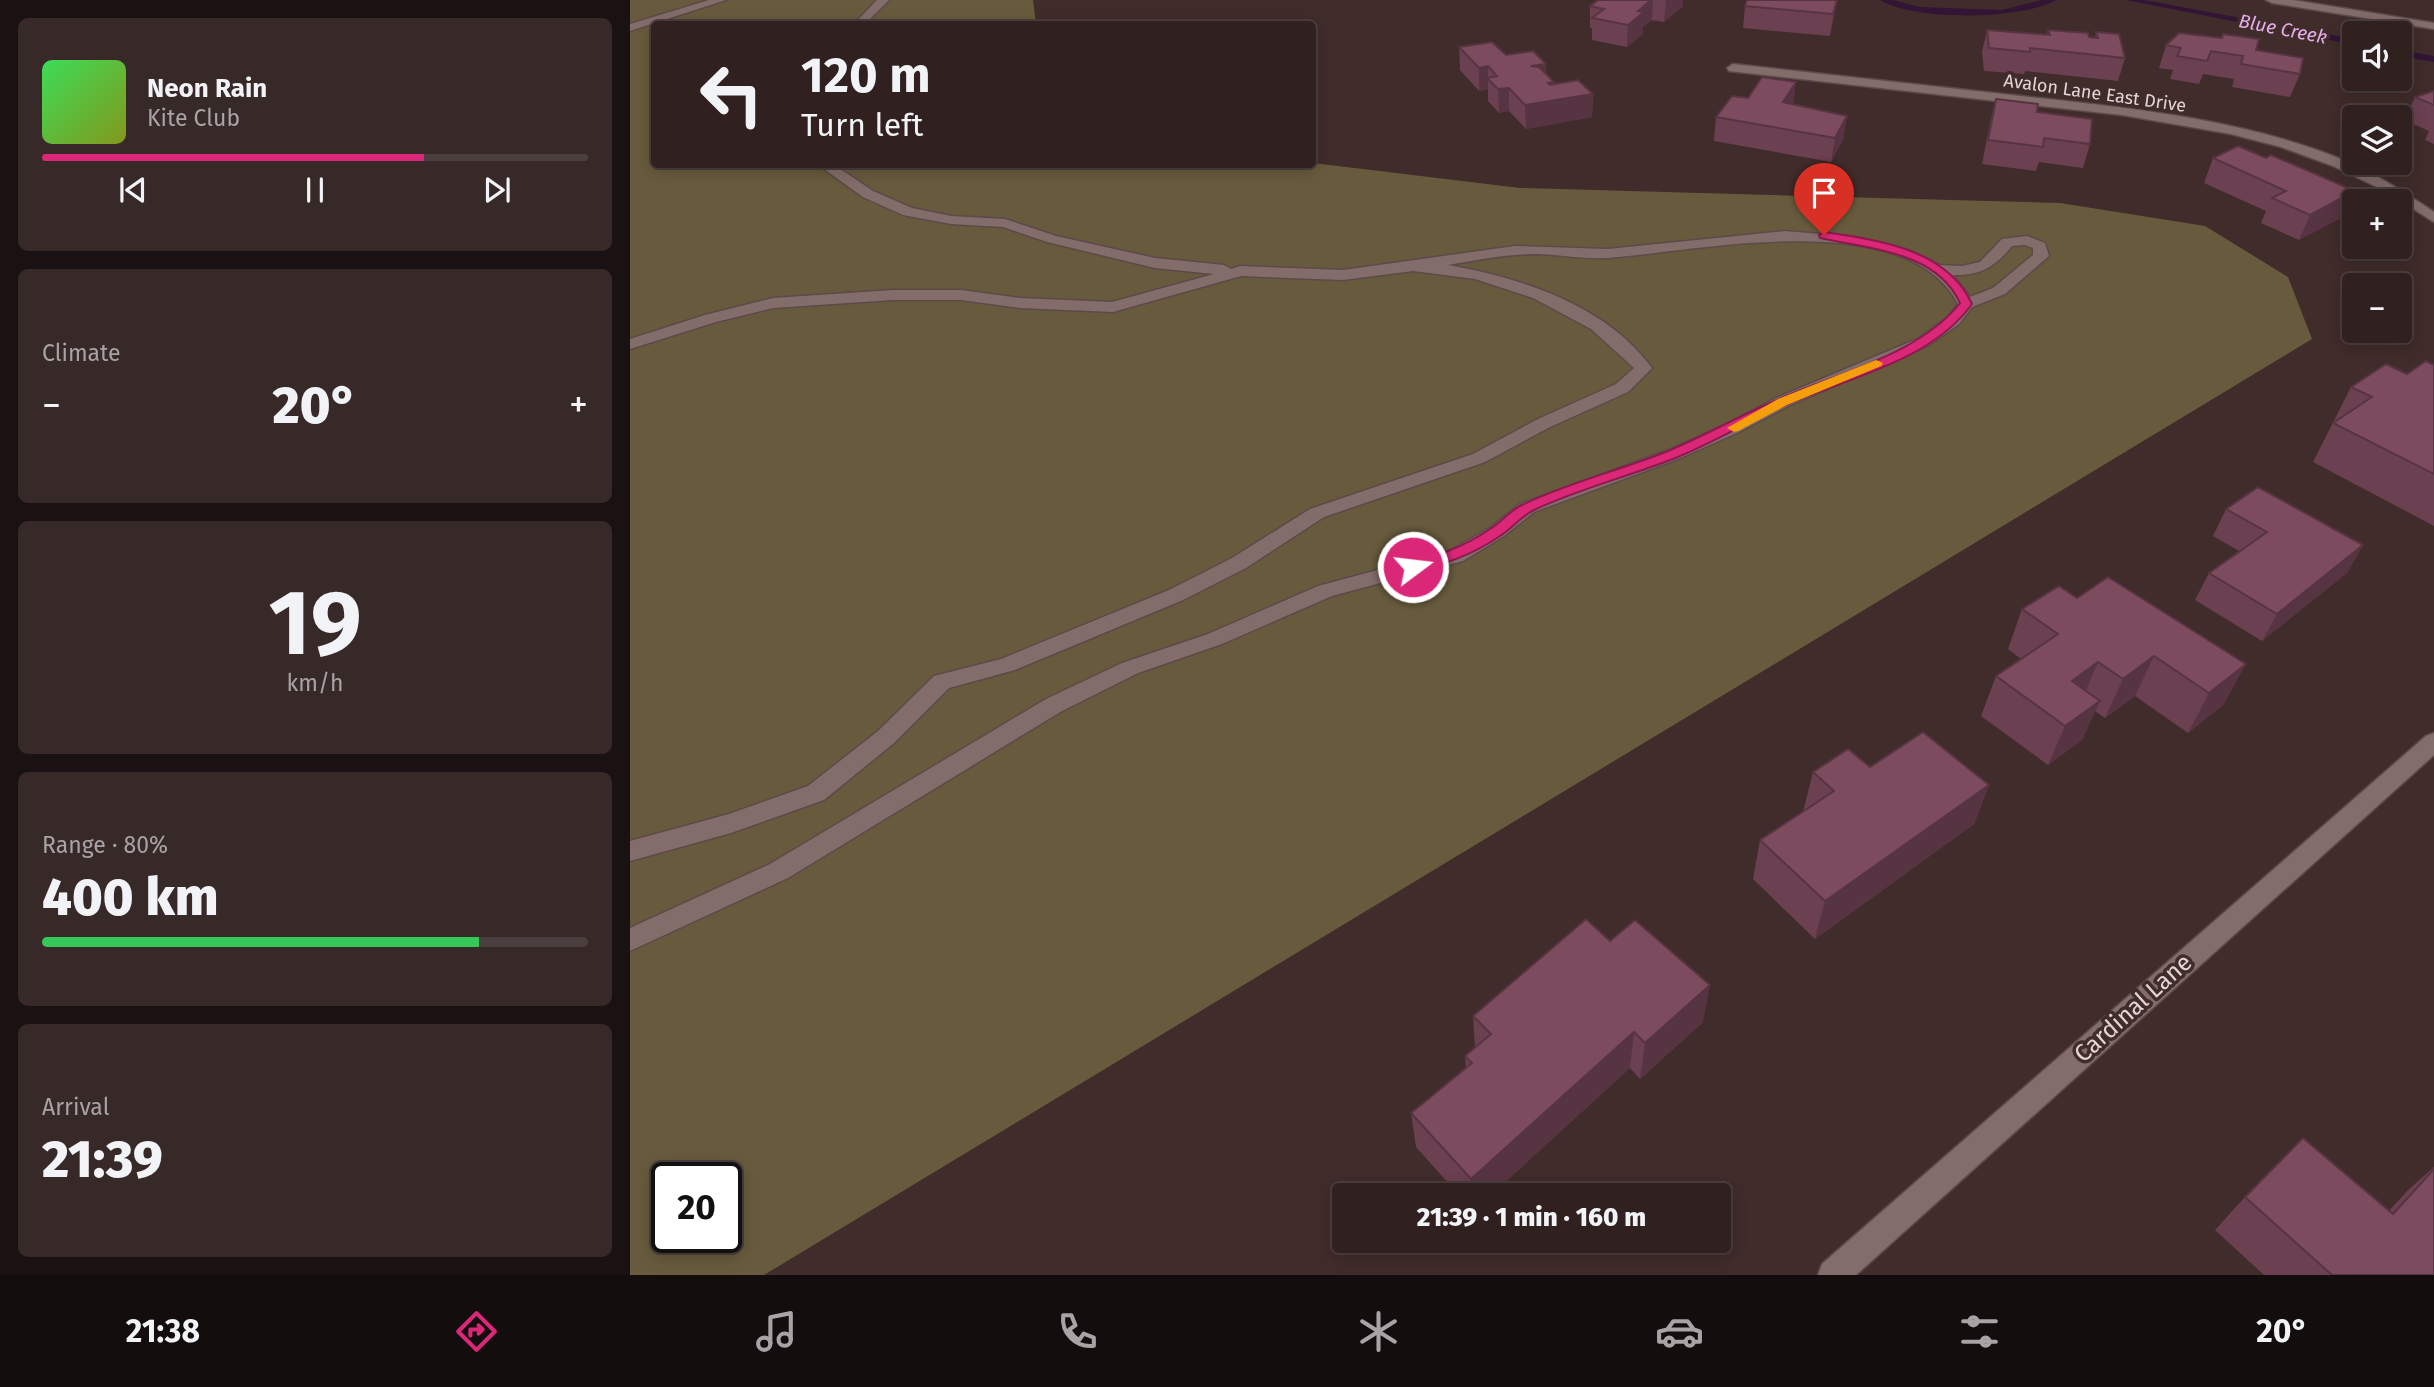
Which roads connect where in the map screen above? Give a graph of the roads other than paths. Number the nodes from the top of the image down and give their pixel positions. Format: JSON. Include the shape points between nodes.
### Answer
{"nodes":[{"id":1,"x":720,"y":0,"type":"edge"},
{"id":2,"x":883,"y":0,"type":"edge"},
{"id":3,"x":2272,"y":0,"type":"edge"},
{"id":4,"x":651,"y":21,"type":"edge"},
{"id":5,"x":652,"y":21,"type":"edge"},
{"id":6,"x":862,"y":21,"type":"edge"},
{"id":7,"x":2434,"y":26,"type":"edge"},
{"id":8,"x":630,"y":28,"type":"edge"},
{"id":9,"x":1733,"y":68,"type":"dead end"},
{"id":10,"x":829,"y":168,"type":"edge"},
{"id":11,"x":2434,"y":218,"type":"edge"},
{"id":12,"x":1413,"y":266,"type":"junction"},
{"id":13,"x":1939,"y":269,"type":"junction"},
{"id":14,"x":1240,"y":271,"type":"junction"},
{"id":15,"x":1966,"y":304,"type":"junction"},
{"id":16,"x":630,"y":344,"type":"edge"},
{"id":17,"x":2434,"y":742,"type":"edge"},
{"id":18,"x":630,"y":851,"type":"edge"},
{"id":19,"x":630,"y":940,"type":"edge"},
{"id":20,"x":1833,"y":1275,"type":"edge"}],
"edges":[{"from":1,"to":5,"type":"street"},
{"from":2,"to":6,"type":"street"},
{"from":3,"to":7,"type":"street"},
{"from":4,"to":8,"type":"street"},
{"from":9,"to":11,"type":"street","name":"Avalon Lane East Drive","via":[[2117,111],[2230,131],[2335,161]]},
{"from":10,"to":14,"type":"street","via":[[868,194],[908,212],[1005,223],[1155,263]]},
{"from":12,"to":13,"type":"street","via":[[1525,250],[1597,254],[1769,234],[1864,241]]},
{"from":12,"to":14,"type":"street","via":[[1343,275]]},
{"from":12,"to":18,"type":"street","via":[[1476,275],[1542,294],[1628,349],[1644,368],[1622,388],[1479,458],[1317,513],[1239,563],[1176,595],[1007,665],[942,682],[886,737],[816,793]]},
{"from":13,"to":15,"type":"street","via":[[1959,288]]},
{"from":13,"to":15,"type":"street","via":[[1984,268],[2007,243],[2028,240],[2040,246],[2041,256],[1999,291]]},
{"from":14,"to":16,"type":"street","via":[[1113,307],[961,295],[773,303]]},
{"from":15,"to":19,"type":"street","via":[[1953,321],[1923,342],[1671,455],[1527,508],[1456,556],[1325,591],[1215,639],[1130,668],[1054,705],[779,871]]},
{"from":17,"to":20,"type":"street","name":"Cardinal Lane"}]}
